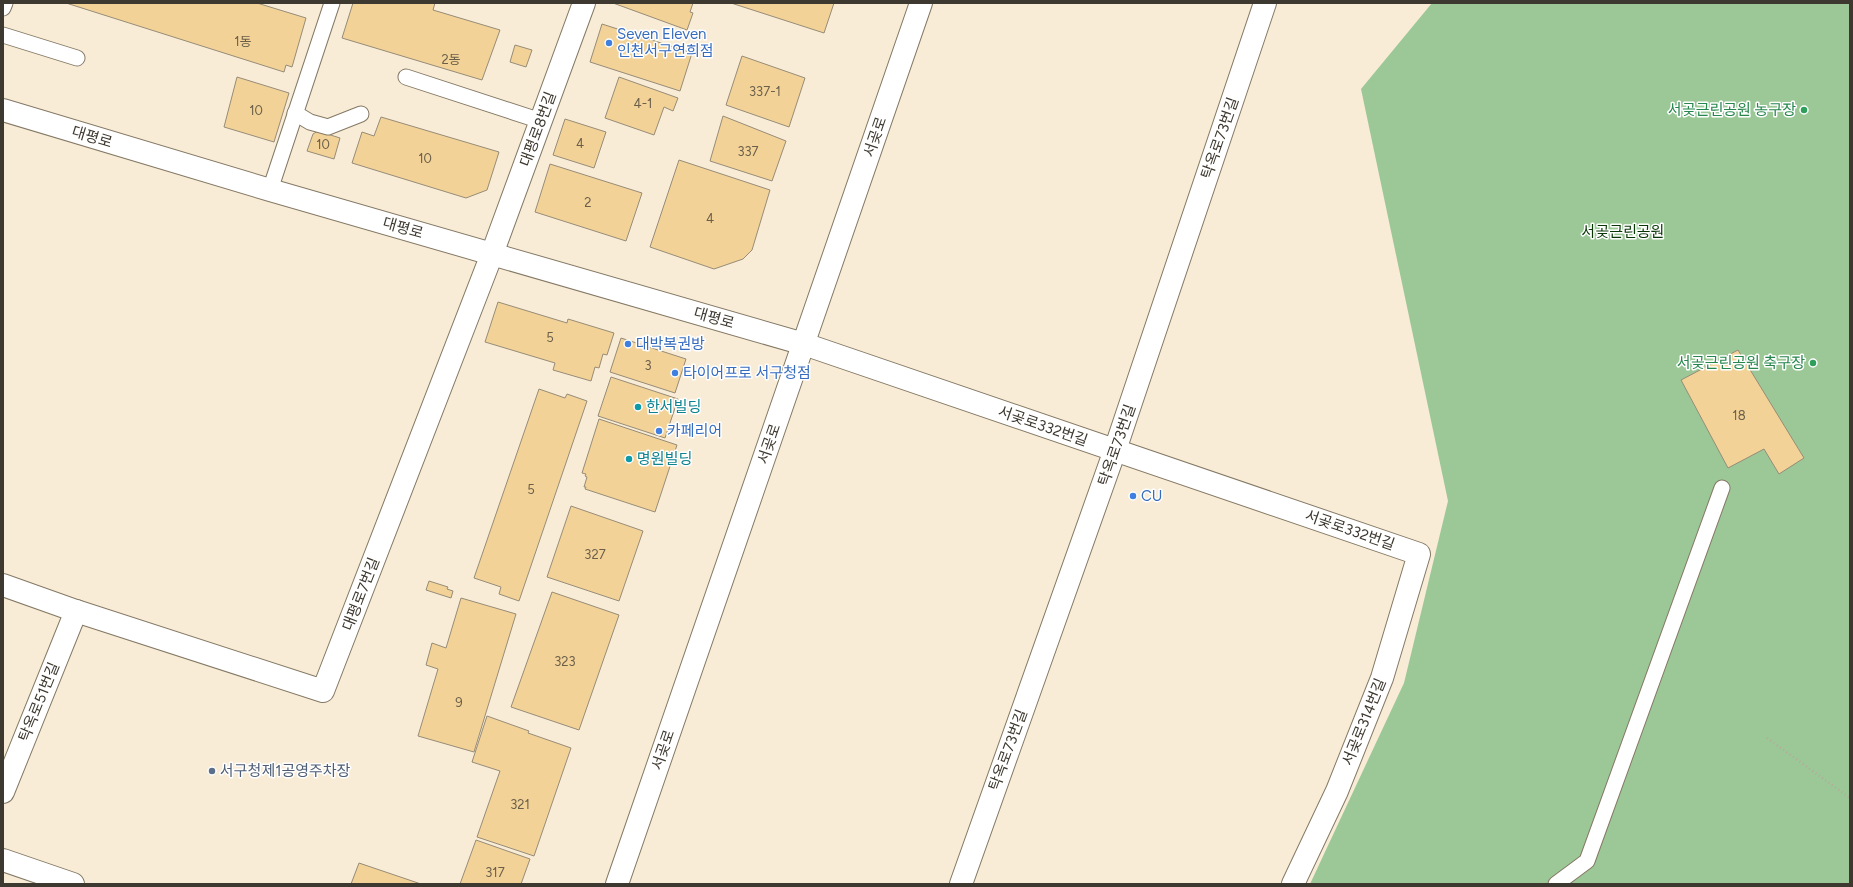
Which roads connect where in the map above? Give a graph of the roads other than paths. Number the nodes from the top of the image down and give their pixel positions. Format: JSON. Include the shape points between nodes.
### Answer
{"nodes":[{"id":1,"x":5,"y":3,"type":"edge"},
{"id":2,"x":332,"y":3,"type":"edge"},
{"id":3,"x":921,"y":3,"type":"edge"},
{"id":4,"x":1265,"y":3,"type":"edge"},
{"id":5,"x":580,"y":4,"type":"edge"},
{"id":6,"x":3,"y":8,"type":"edge"},
{"id":7,"x":3,"y":36,"type":"edge"},
{"id":8,"x":77,"y":58,"type":"dead end"},
{"id":9,"x":406,"y":77,"type":"dead end"},
{"id":10,"x":3,"y":110,"type":"edge"},
{"id":11,"x":295,"y":113,"type":"junction"},
{"id":12,"x":361,"y":114,"type":"dead end"},
{"id":13,"x":541,"y":121,"type":"junction"},
{"id":14,"x":270,"y":190,"type":"junction"},
{"id":15,"x":492,"y":254,"type":"junction"},
{"id":16,"x":804,"y":344,"type":"junction"},
{"id":17,"x":1115,"y":450,"type":"junction"},
{"id":18,"x":1722,"y":488,"type":"dead end"},
{"id":19,"x":1419,"y":554,"type":"joint"},
{"id":20,"x":3,"y":585,"type":"edge"},
{"id":21,"x":76,"y":611,"type":"junction"},
{"id":22,"x":3,"y":792,"type":"edge"},
{"id":23,"x":3,"y":860,"type":"edge"},
{"id":24,"x":73,"y":884,"type":"edge"},
{"id":25,"x":616,"y":884,"type":"edge"},
{"id":26,"x":961,"y":884,"type":"edge"},
{"id":27,"x":1293,"y":884,"type":"edge"},
{"id":28,"x":1556,"y":884,"type":"edge"}],
"edges":[{"from":1,"to":6,"type":"lane"},
{"from":2,"to":11,"type":"lane"},
{"from":3,"to":16,"type":"street","name":"서곶로"},
{"from":4,"to":17,"type":"street","name":"탁옥로73번길"},
{"from":5,"to":13,"type":"street","name":"대평로8번길"},
{"from":7,"to":8,"type":"lane"},
{"from":9,"to":13,"type":"lane"},
{"from":10,"to":14,"type":"street","name":"대평로"},
{"from":11,"to":12,"type":"lane","via":[[310,122],[328,127]]},
{"from":11,"to":14,"type":"lane"},
{"from":13,"to":15,"type":"street","name":"대평로8번길"},
{"from":14,"to":15,"type":"street","name":"대평로"},
{"from":15,"to":16,"type":"street","name":"대평로"},
{"from":15,"to":21,"type":"street","name":"대평로7번길","via":[[323,691]]},
{"from":16,"to":17,"type":"street","name":"서곶로332번길"},
{"from":16,"to":25,"type":"street","name":"서곶로"},
{"from":17,"to":19,"type":"street","name":"서곶로332번길"},
{"from":17,"to":26,"type":"street","name":"탁옥로73번길"},
{"from":18,"to":28,"type":"lane","via":[[1587,861]]},
{"from":19,"to":27,"type":"street","name":"서곶로314번길","via":[[1382,678],[1337,791]]},
{"from":20,"to":21,"type":"street"},
{"from":21,"to":22,"type":"street","name":"탁옥로51번길"},
{"from":23,"to":24,"type":"street"}]}
